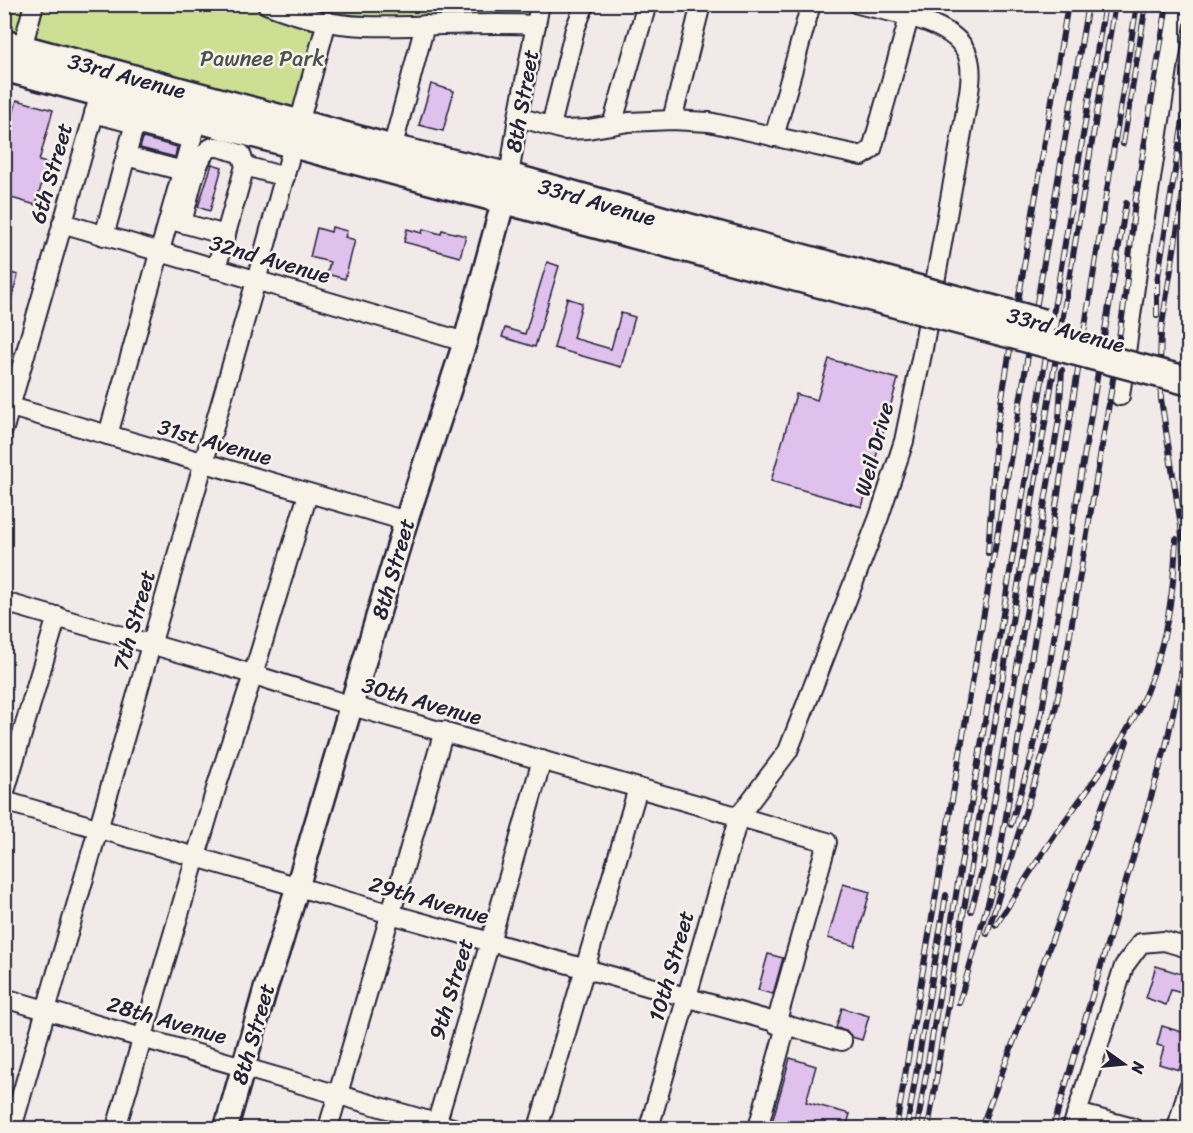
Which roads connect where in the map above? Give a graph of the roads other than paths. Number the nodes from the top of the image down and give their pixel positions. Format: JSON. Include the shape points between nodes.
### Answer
{"nodes":[{"id":1,"x":34,"y":4,"type":"edge"},
{"id":2,"x":266,"y":4,"type":"edge"},
{"id":3,"x":540,"y":4,"type":"edge"},
{"id":4,"x":585,"y":4,"type":"edge"},
{"id":5,"x":647,"y":4,"type":"edge"},
{"id":6,"x":701,"y":4,"type":"edge"},
{"id":7,"x":811,"y":4,"type":"edge"},
{"id":8,"x":858,"y":4,"type":"edge"},
{"id":9,"x":1178,"y":4,"type":"edge"},
{"id":10,"x":909,"y":18,"type":"junction"},
{"id":11,"x":327,"y":21,"type":"junction"},
{"id":12,"x":425,"y":25,"type":"junction"},
{"id":13,"x":536,"y":25,"type":"junction"},
{"id":14,"x":10,"y":53,"type":"edge"},
{"id":15,"x":100,"y":92,"type":"junction"},
{"id":16,"x":518,"y":117,"type":"junction"},
{"id":17,"x":672,"y":120,"type":"junction"},
{"id":18,"x":135,"y":123,"type":"junction"},
{"id":19,"x":612,"y":125,"type":"junction"},
{"id":20,"x":551,"y":126,"type":"junction"},
{"id":21,"x":297,"y":134,"type":"junction"},
{"id":22,"x":774,"y":137,"type":"junction"},
{"id":23,"x":196,"y":138,"type":"junction"},
{"id":24,"x":392,"y":149,"type":"junction"},
{"id":25,"x":126,"y":156,"type":"junction"},
{"id":26,"x":245,"y":166,"type":"junction"},
{"id":27,"x":183,"y":171,"type":"junction"},
{"id":28,"x":285,"y":177,"type":"junction"},
{"id":29,"x":506,"y":189,"type":"junction"},
{"id":30,"x":176,"y":221,"type":"junction"},
{"id":31,"x":62,"y":223,"type":"junction"},
{"id":32,"x":673,"y":234,"type":"junction"},
{"id":33,"x":226,"y":235,"type":"junction"},
{"id":34,"x":104,"y":236,"type":"junction"},
{"id":35,"x":159,"y":253,"type":"junction"},
{"id":36,"x":216,"y":269,"type":"junction"},
{"id":37,"x":256,"y":281,"type":"junction"},
{"id":38,"x":465,"y":342,"type":"junction"},
{"id":39,"x":1188,"y":363,"type":"edge"},
{"id":40,"x":1188,"y":381,"type":"edge"},
{"id":41,"x":1120,"y":396,"type":"dead end"},
{"id":42,"x":8,"y":406,"type":"edge"},
{"id":43,"x":4,"y":428,"type":"edge"},
{"id":44,"x":108,"y":435,"type":"junction"},
{"id":45,"x":203,"y":464,"type":"junction"},
{"id":46,"x":308,"y":494,"type":"junction"},
{"id":47,"x":406,"y":521,"type":"junction"},
{"id":48,"x":4,"y":602,"type":"edge"},
{"id":49,"x":57,"y":616,"type":"junction"},
{"id":50,"x":152,"y":644,"type":"junction"},
{"id":51,"x":253,"y":675,"type":"junction"},
{"id":52,"x":352,"y":706,"type":"junction"},
{"id":53,"x":444,"y":732,"type":"junction"},
{"id":54,"x":542,"y":760,"type":"junction"},
{"id":55,"x":638,"y":788,"type":"junction"},
{"id":56,"x":4,"y":795,"type":"edge"},
{"id":57,"x":4,"y":801,"type":"edge"},
{"id":58,"x":739,"y":816,"type":"junction"},
{"id":59,"x":99,"y":828,"type":"junction"},
{"id":60,"x":196,"y":857,"type":"junction"},
{"id":61,"x":298,"y":887,"type":"junction"},
{"id":62,"x":391,"y":914,"type":"junction"},
{"id":63,"x":490,"y":942,"type":"junction"},
{"id":64,"x":1188,"y":948,"type":"edge"},
{"id":65,"x":585,"y":969,"type":"junction"},
{"id":66,"x":4,"y":998,"type":"edge"},
{"id":67,"x":687,"y":998,"type":"junction"},
{"id":68,"x":46,"y":1010,"type":"junction"},
{"id":69,"x":781,"y":1025,"type":"junction"},
{"id":70,"x":142,"y":1038,"type":"junction"},
{"id":71,"x":842,"y":1041,"type":"dead end"},
{"id":72,"x":243,"y":1067,"type":"junction"},
{"id":73,"x":1188,"y":1089,"type":"edge"},
{"id":74,"x":338,"y":1095,"type":"junction"},
{"id":75,"x":1075,"y":1121,"type":"edge"},
{"id":76,"x":441,"y":1127,"type":"edge"},
{"id":77,"x":12,"y":1128,"type":"edge"},
{"id":78,"x":116,"y":1128,"type":"edge"},
{"id":79,"x":225,"y":1128,"type":"edge"},
{"id":80,"x":328,"y":1128,"type":"edge"},
{"id":81,"x":538,"y":1128,"type":"edge"},
{"id":82,"x":649,"y":1128,"type":"edge"},
{"id":83,"x":758,"y":1128,"type":"edge"},
{"id":84,"x":1133,"y":1128,"type":"edge"},
{"id":85,"x":1177,"y":1128,"type":"edge"}],
"edges":[{"from":1,"to":14,"type":"street"},
{"from":2,"to":11,"type":"street"},
{"from":3,"to":13,"type":"street","name":"8th Street"},
{"from":4,"to":20,"type":"street"},
{"from":5,"to":19,"type":"street"},
{"from":6,"to":17,"type":"street"},
{"from":7,"to":22,"type":"street"},
{"from":8,"to":10,"type":"street"},
{"from":9,"to":41,"type":"street"},
{"from":10,"to":22,"type":"street","via":[[872,149],[862,156]]},
{"from":10,"to":58,"type":"street","name":"Weil Drive","via":[[936,25],[954,36],[968,55],[970,78],[904,441],[879,517],[788,751]]},
{"from":11,"to":12,"type":"street","via":[[363,26]]},
{"from":11,"to":21,"type":"street","name":"7th Street"},
{"from":12,"to":13,"type":"street"},
{"from":12,"to":24,"type":"street"},
{"from":13,"to":16,"type":"street","name":"8th Street"},
{"from":14,"to":15,"type":"highway","name":"33rd Avenue"},
{"from":15,"to":18,"type":"street"},
{"from":15,"to":21,"type":"highway","name":"33rd Avenue"},
{"from":15,"to":23,"type":"highway","name":"33rd Avenue"},
{"from":15,"to":31,"type":"street","name":"6th Street"},
{"from":16,"to":20,"type":"street"},
{"from":16,"to":29,"type":"street","name":"8th Street"},
{"from":17,"to":19,"type":"street"},
{"from":17,"to":22,"type":"street","via":[[709,122]]},
{"from":18,"to":23,"type":"street"},
{"from":18,"to":25,"type":"street"},
{"from":19,"to":20,"type":"street","via":[[564,130]]},
{"from":21,"to":23,"type":"highway","name":"33rd Avenue"},
{"from":21,"to":24,"type":"highway","name":"33rd Avenue"},
{"from":21,"to":28,"type":"street","name":"7th Street"},
{"from":21,"to":29,"type":"highway","name":"33rd Avenue"},
{"from":23,"to":26,"type":"street","via":[[241,154]]},
{"from":23,"to":27,"type":"street"},
{"from":23,"to":30,"type":"street","via":[[200,159]]},
{"from":24,"to":29,"type":"highway","name":"33rd Avenue"},
{"from":25,"to":27,"type":"street"},
{"from":25,"to":34,"type":"street"},
{"from":26,"to":28,"type":"street"},
{"from":26,"to":33,"type":"street"},
{"from":27,"to":30,"type":"street"},
{"from":28,"to":37,"type":"street","name":"7th Street"},
{"from":29,"to":32,"type":"highway","name":"33rd Avenue"},
{"from":29,"to":38,"type":"main road","name":"8th Street"},
{"from":30,"to":33,"type":"street"},
{"from":30,"to":35,"type":"street"},
{"from":31,"to":34,"type":"street","name":"32nd Avenue"},
{"from":31,"to":42,"type":"street","name":"6th Street"},
{"from":32,"to":39,"type":"highway","name":"33rd Avenue","bridge":true},
{"from":32,"to":40,"type":"highway","name":"33rd Avenue","bridge":true},
{"from":33,"to":36,"type":"street"},
{"from":34,"to":35,"type":"street","name":"32nd Avenue"},
{"from":35,"to":36,"type":"street","name":"32nd Avenue"},
{"from":35,"to":44,"type":"street"},
{"from":36,"to":37,"type":"street","name":"32nd Avenue"},
{"from":37,"to":38,"type":"street","name":"32nd Avenue"},
{"from":37,"to":45,"type":"street","name":"7th Street"},
{"from":38,"to":47,"type":"main road","name":"8th Street"},
{"from":42,"to":43,"type":"street","name":"6th Street"},
{"from":42,"to":44,"type":"street","name":"31st Avenue"},
{"from":44,"to":45,"type":"street","name":"31st Avenue"},
{"from":45,"to":46,"type":"street","name":"31st Avenue"},
{"from":45,"to":50,"type":"street","name":"7th Street"},
{"from":46,"to":47,"type":"street","name":"31st Avenue"},
{"from":46,"to":51,"type":"street"},
{"from":47,"to":52,"type":"main road","name":"8th Street"},
{"from":48,"to":49,"type":"street","name":"30th Avenue"},
{"from":49,"to":50,"type":"street","name":"30th Avenue"},
{"from":49,"to":56,"type":"street"},
{"from":50,"to":51,"type":"street","name":"30th Avenue"},
{"from":50,"to":59,"type":"street","name":"7th Street"},
{"from":51,"to":52,"type":"street","name":"30th Avenue"},
{"from":51,"to":60,"type":"street"},
{"from":52,"to":53,"type":"street","name":"30th Avenue"},
{"from":52,"to":61,"type":"main road","name":"8th Street"},
{"from":53,"to":54,"type":"street","name":"30th Avenue"},
{"from":53,"to":62,"type":"street"},
{"from":54,"to":55,"type":"street","name":"30th Avenue"},
{"from":54,"to":63,"type":"street","name":"9th Street"},
{"from":55,"to":58,"type":"street","name":"30th Avenue"},
{"from":55,"to":65,"type":"street"},
{"from":57,"to":59,"type":"street","name":"29th Avenue"},
{"from":58,"to":67,"type":"street","name":"10th Street"},
{"from":58,"to":69,"type":"street","name":"30th Avenue","via":[[827,842]]},
{"from":59,"to":60,"type":"street","name":"29th Avenue"},
{"from":59,"to":68,"type":"street","name":"7th Street"},
{"from":60,"to":61,"type":"street","name":"29th Avenue"},
{"from":60,"to":70,"type":"street"},
{"from":61,"to":62,"type":"street","name":"29th Avenue"},
{"from":61,"to":72,"type":"main road","name":"8th Street"},
{"from":62,"to":63,"type":"street","name":"29th Avenue"},
{"from":62,"to":74,"type":"street"},
{"from":63,"to":65,"type":"street","name":"29th Avenue"},
{"from":63,"to":76,"type":"street","name":"9th Street"},
{"from":64,"to":75,"type":"street","via":[[1164,940],[1141,943],[1124,966]]},
{"from":65,"to":67,"type":"street","name":"29th Avenue"},
{"from":65,"to":81,"type":"street"},
{"from":66,"to":68,"type":"street","name":"28th Avenue"},
{"from":67,"to":69,"type":"street","name":"29th Avenue"},
{"from":67,"to":82,"type":"street","name":"10th Street"},
{"from":68,"to":70,"type":"street","name":"28th Avenue"},
{"from":68,"to":77,"type":"street","name":"7th Street"},
{"from":69,"to":71,"type":"street","name":"29th Avenue"},
{"from":69,"to":83,"type":"street"},
{"from":70,"to":72,"type":"street","name":"28th Avenue"},
{"from":70,"to":78,"type":"street"},
{"from":72,"to":74,"type":"street","name":"28th Avenue"},
{"from":72,"to":79,"type":"main road","name":"8th Street"},
{"from":73,"to":85,"type":"street"},
{"from":74,"to":76,"type":"street","name":"28th Avenue"},
{"from":74,"to":80,"type":"street"},
{"from":75,"to":84,"type":"street"}]}
